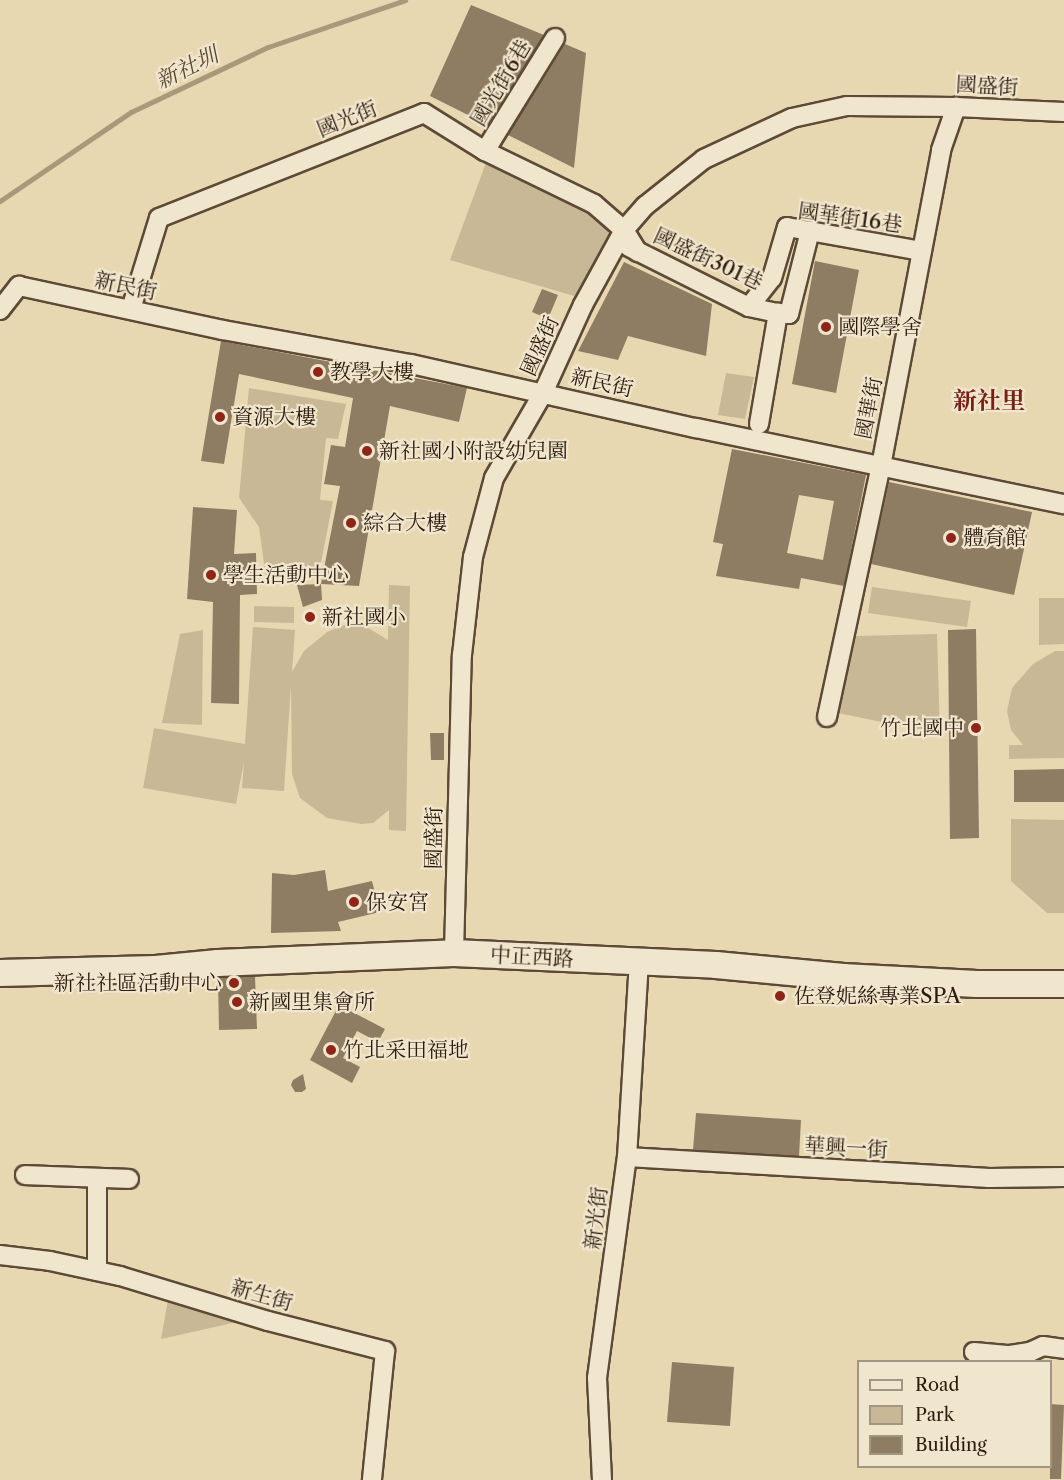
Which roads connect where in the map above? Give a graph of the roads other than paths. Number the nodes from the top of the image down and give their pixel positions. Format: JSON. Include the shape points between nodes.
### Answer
{"nodes":[{"id":1,"x":555,"y":38,"type":"dead end"},
{"id":2,"x":956,"y":107,"type":"junction"},
{"id":3,"x":1064,"y":112,"type":"edge"},
{"id":4,"x":485,"y":152,"type":"junction"},
{"id":5,"x":810,"y":231,"type":"junction"},
{"id":6,"x":622,"y":236,"type":"junction"},
{"id":7,"x":921,"y":251,"type":"junction"},
{"id":8,"x":638,"y":252,"type":"joint"},
{"id":9,"x":749,"y":307,"type":"junction"},
{"id":10,"x":131,"y":309,"type":"junction"},
{"id":11,"x":0,"y":310,"type":"edge"},
{"id":12,"x":778,"y":313,"type":"junction"},
{"id":13,"x":543,"y":393,"type":"junction"},
{"id":14,"x":759,"y":424,"type":"dead end"},
{"id":15,"x":881,"y":466,"type":"junction"},
{"id":16,"x":1064,"y":504,"type":"edge"},
{"id":17,"x":827,"y":717,"type":"dead end"},
{"id":18,"x":454,"y":953,"type":"junction"},
{"id":19,"x":639,"y":961,"type":"junction"},
{"id":20,"x":0,"y":973,"type":"edge"},
{"id":21,"x":1064,"y":984,"type":"edge"},
{"id":22,"x":627,"y":1157,"type":"junction"},
{"id":23,"x":26,"y":1175,"type":"dead end"},
{"id":24,"x":1064,"y":1177,"type":"edge"},
{"id":25,"x":97,"y":1179,"type":"junction"},
{"id":26,"x":129,"y":1179,"type":"dead end"},
{"id":27,"x":0,"y":1255,"type":"edge"},
{"id":28,"x":97,"y":1271,"type":"junction"},
{"id":29,"x":1064,"y":1349,"type":"edge"},
{"id":30,"x":974,"y":1352,"type":"dead end"},
{"id":31,"x":372,"y":1480,"type":"edge"},
{"id":32,"x":602,"y":1480,"type":"edge"}],
"edges":[{"from":1,"to":4,"type":"street","name":"國光街6巷"},
{"from":2,"to":3,"type":"street","name":"國盛街"},
{"from":2,"to":6,"type":"street","name":"國盛街","via":[[847,106],[792,118],[704,159],[645,206]]},
{"from":2,"to":7,"type":"street","name":"國華街","via":[[940,150]]},
{"from":4,"to":6,"type":"street","name":"國光街","via":[[594,204]]},
{"from":4,"to":10,"type":"street","name":"國光街","via":[[424,113],[159,218]]},
{"from":5,"to":7,"type":"street","name":"國華街16巷"},
{"from":5,"to":9,"type":"street","name":"國華街16巷","via":[[787,227],[772,278]]},
{"from":5,"to":12,"type":"street","via":[[789,314]]},
{"from":6,"to":8,"type":"street","name":"國光街"},
{"from":6,"to":13,"type":"street","name":"國盛街","via":[[583,305]]},
{"from":7,"to":15,"type":"street","name":"國華街"},
{"from":8,"to":9,"type":"street","name":"國盛街301巷"},
{"from":9,"to":12,"type":"street","name":"國盛街301巷"},
{"from":10,"to":11,"type":"street","name":"新民街","via":[[20,286]]},
{"from":10,"to":13,"type":"street","name":"新民街"},
{"from":12,"to":14,"type":"street"},
{"from":13,"to":15,"type":"street","name":"新民街"},
{"from":13,"to":18,"type":"street","name":"國盛街","via":[[494,478],[473,557],[462,655]]},
{"from":15,"to":16,"type":"street","name":"新民街"},
{"from":15,"to":17,"type":"street","name":"國華街"},
{"from":18,"to":19,"type":"main road","name":"中正西路"},
{"from":18,"to":20,"type":"main road","name":"中正西路"},
{"from":19,"to":21,"type":"main road","name":"中正西路","via":[[977,984]]},
{"from":19,"to":22,"type":"street","name":"新光街"},
{"from":22,"to":24,"type":"street","name":"華興一街","via":[[989,1178]]},
{"from":22,"to":32,"type":"street","name":"新光街","via":[[597,1378]]},
{"from":23,"to":25,"type":"street"},
{"from":25,"to":26,"type":"street"},
{"from":25,"to":28,"type":"street"},
{"from":27,"to":28,"type":"street","name":"新生街"},
{"from":28,"to":31,"type":"street","name":"新生街","via":[[385,1351]]},
{"from":29,"to":30,"type":"street","via":[[1043,1346],[1010,1355]]}]}
